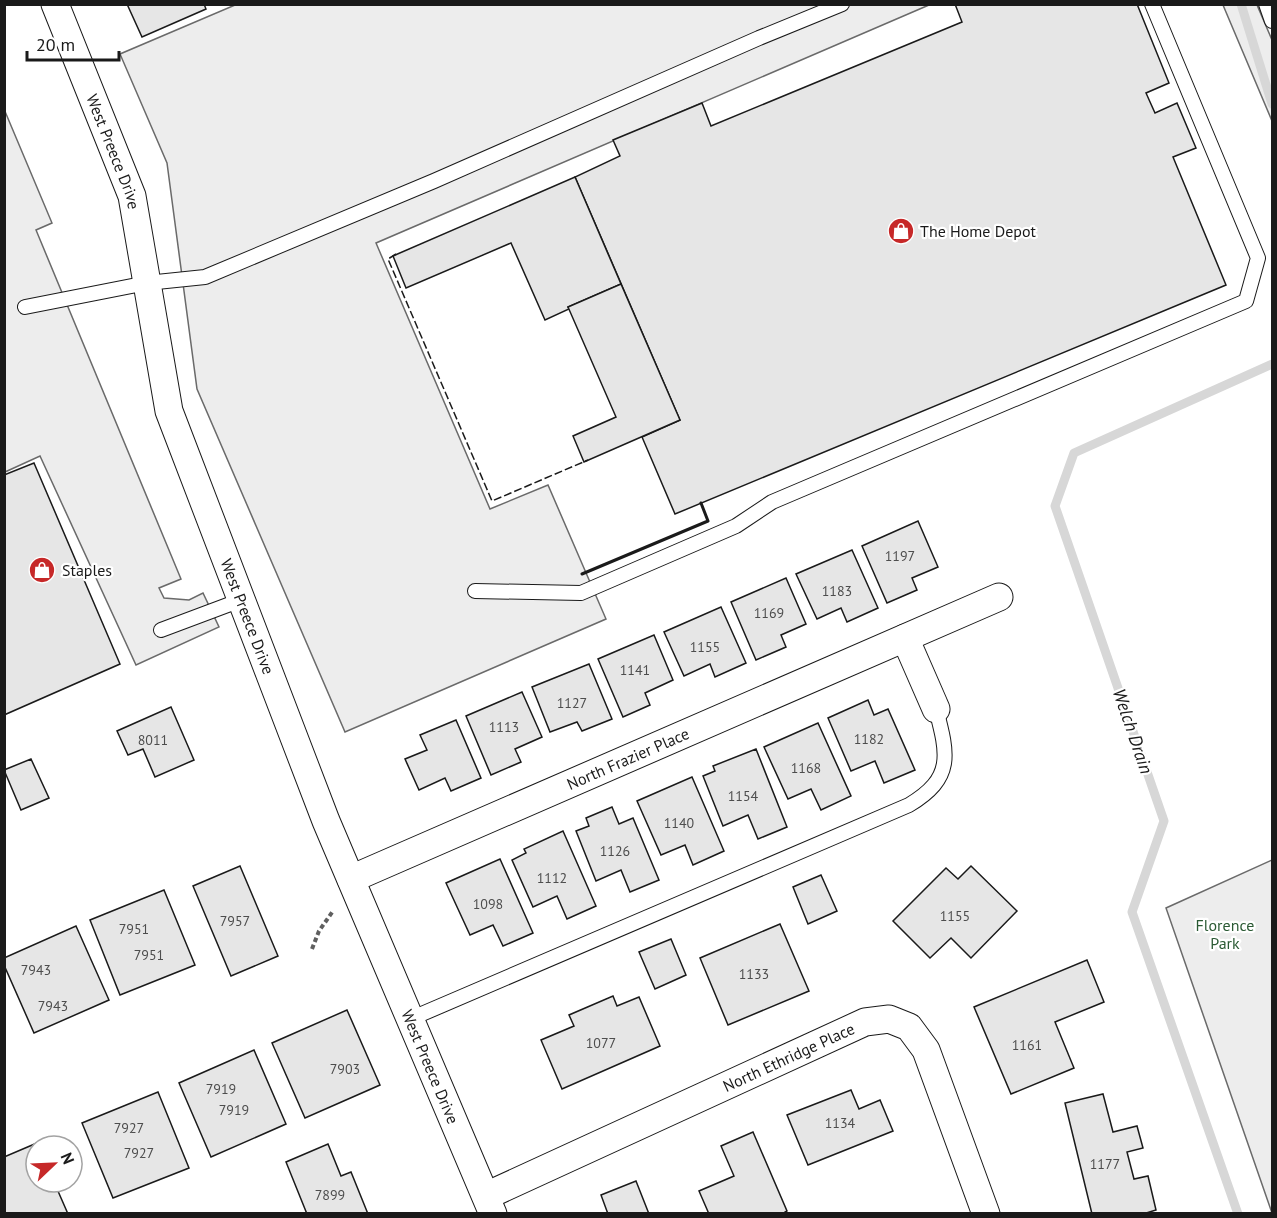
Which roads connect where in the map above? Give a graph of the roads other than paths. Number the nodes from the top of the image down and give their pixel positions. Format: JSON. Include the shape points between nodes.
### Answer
{"nodes":[{"id":1,"x":56,"y":4,"type":"edge"},
{"id":2,"x":842,"y":4,"type":"edge"},
{"id":3,"x":1152,"y":4,"type":"edge"},
{"id":4,"x":1266,"y":4,"type":"edge"},
{"id":5,"x":1272,"y":21,"type":"edge"},
{"id":6,"x":147,"y":283,"type":"junction"},
{"id":7,"x":25,"y":307,"type":"dead end"},
{"id":8,"x":475,"y":591,"type":"dead end"},
{"id":9,"x":999,"y":597,"type":"dead end"},
{"id":10,"x":241,"y":600,"type":"junction"},
{"id":11,"x":161,"y":630,"type":"dead end"},
{"id":12,"x":905,"y":638,"type":"junction"},
{"id":13,"x":936,"y":709,"type":"joint"},
{"id":14,"x":351,"y":879,"type":"junction"},
{"id":15,"x":410,"y":1018,"type":"junction"},
{"id":16,"x":490,"y":1205,"type":"edge"},
{"id":17,"x":986,"y":1214,"type":"edge"}],
"edges":[{"from":1,"to":6,"type":"street","name":"West Preece Drive","via":[[132,196]]},
{"from":2,"to":6,"type":"lane","via":[[205,277]]},
{"from":3,"to":8,"type":"lane","via":[[1258,258],[1246,301],[772,502],[736,526],[580,593]]},
{"from":4,"to":5,"type":"lane"},
{"from":6,"to":7,"type":"lane"},
{"from":6,"to":10,"type":"street","name":"West Preece Drive","via":[[169,411]]},
{"from":9,"to":12,"type":"street","name":"North Frazier Place"},
{"from":10,"to":11,"type":"lane"},
{"from":10,"to":14,"type":"street","name":"West Preece Drive"},
{"from":12,"to":13,"type":"street"},
{"from":12,"to":14,"type":"street","name":"North Frazier Place"},
{"from":13,"to":15,"type":"lane","via":[[944,742],[944,763],[939,780],[927,794],[909,805]]},
{"from":14,"to":15,"type":"street","name":"West Preece Drive"},
{"from":15,"to":16,"type":"street","name":"West Preece Drive"},
{"from":16,"to":17,"type":"street","name":"North Ethridge Place","via":[[865,1022],[889,1019],[909,1028],[926,1050]]}]}
